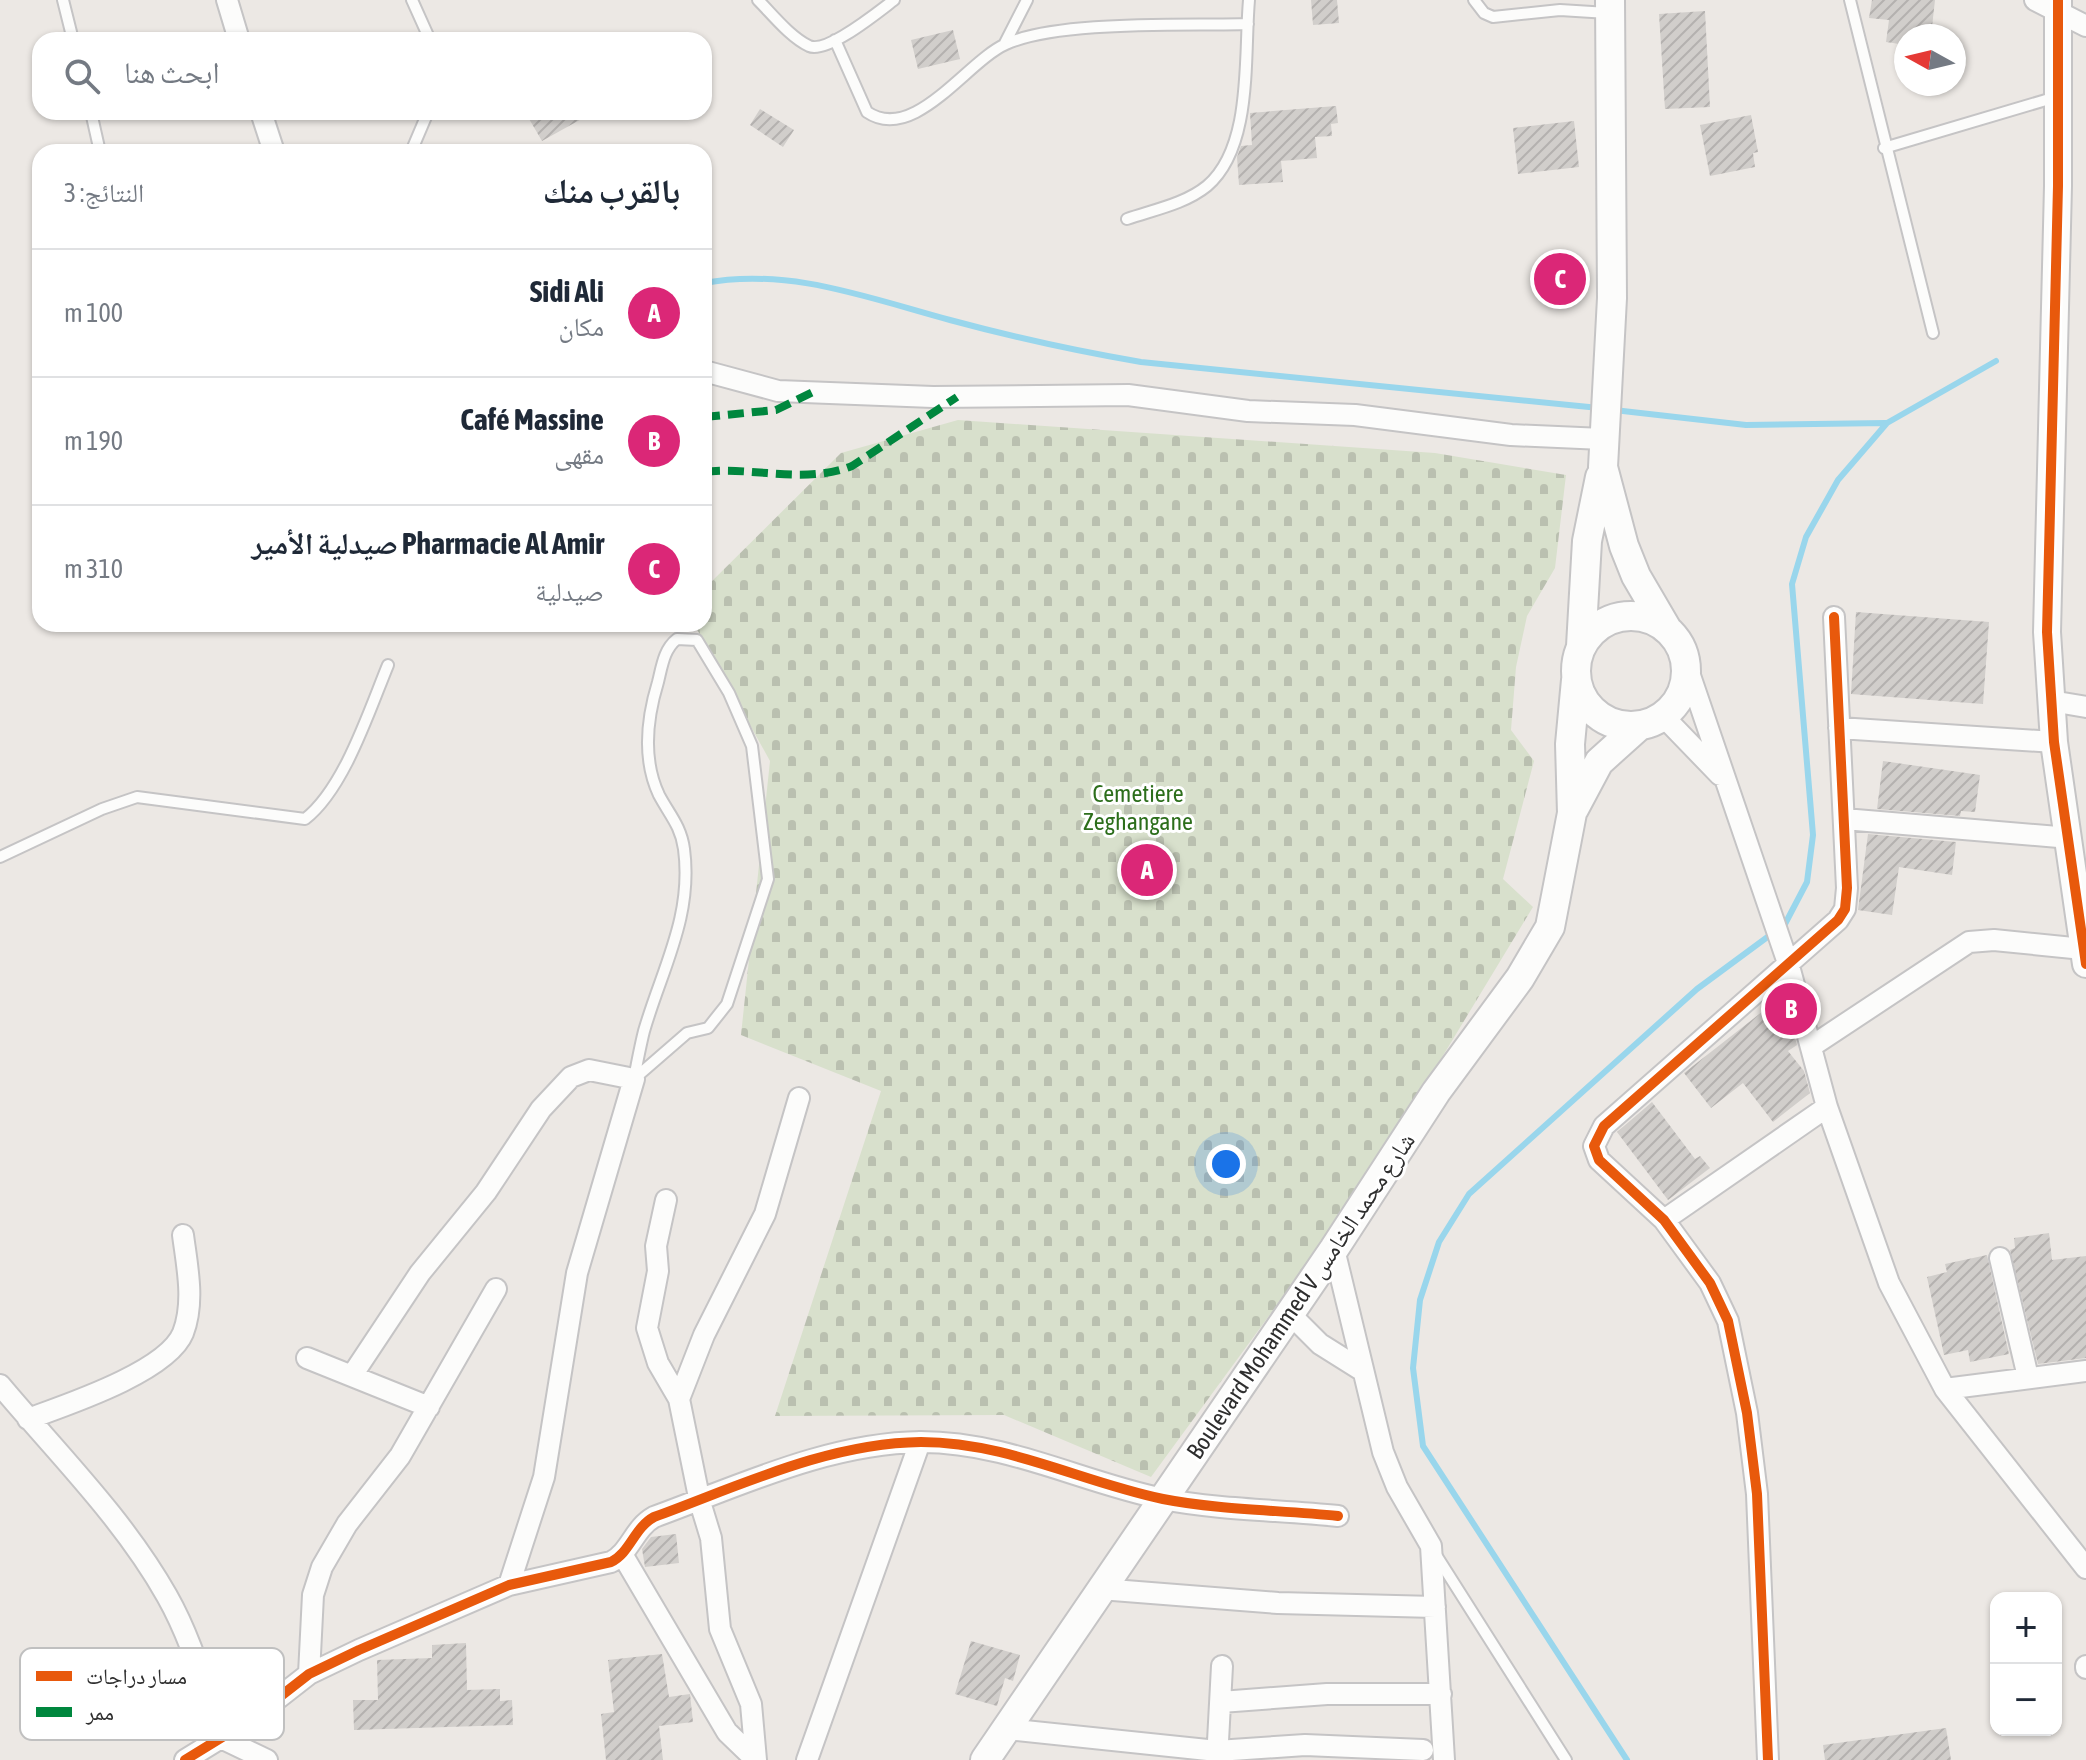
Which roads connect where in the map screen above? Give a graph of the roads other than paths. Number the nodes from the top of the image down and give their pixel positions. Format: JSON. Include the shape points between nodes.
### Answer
{"nodes":[{"id":1,"x":63,"y":0,"type":"edge"},
{"id":2,"x":227,"y":0,"type":"edge"},
{"id":3,"x":412,"y":0,"type":"edge"},
{"id":4,"x":758,"y":0,"type":"edge"},
{"id":5,"x":894,"y":0,"type":"edge"},
{"id":6,"x":1027,"y":0,"type":"edge"},
{"id":7,"x":1249,"y":0,"type":"edge"},
{"id":8,"x":1474,"y":0,"type":"edge"},
{"id":9,"x":1850,"y":0,"type":"edge"},
{"id":10,"x":2050,"y":4,"type":"edge"},
{"id":11,"x":1610,"y":6,"type":"edge"},
{"id":12,"x":1248,"y":24,"type":"junction"},
{"id":13,"x":2086,"y":26,"type":"edge"},
{"id":14,"x":71,"y":32,"type":"edge"},
{"id":15,"x":237,"y":32,"type":"edge"},
{"id":16,"x":426,"y":32,"type":"edge"},
{"id":17,"x":835,"y":40,"type":"junction"},
{"id":18,"x":1004,"y":45,"type":"junction"},
{"id":19,"x":2058,"y":96,"type":"junction"},
{"id":20,"x":93,"y":120,"type":"edge"},
{"id":21,"x":264,"y":120,"type":"edge"},
{"id":22,"x":425,"y":120,"type":"edge"},
{"id":23,"x":98,"y":144,"type":"edge"},
{"id":24,"x":271,"y":144,"type":"edge"},
{"id":25,"x":414,"y":144,"type":"edge"},
{"id":26,"x":1884,"y":148,"type":"junction"},
{"id":27,"x":1127,"y":219,"type":"dead end"},
{"id":28,"x":1933,"y":333,"type":"dead end"},
{"id":29,"x":712,"y":373,"type":"edge"},
{"id":30,"x":1604,"y":426,"type":"junction"},
{"id":31,"x":1603,"y":467,"type":"junction"},
{"id":32,"x":1834,"y":617,"type":"dead end"},
{"id":33,"x":1667,"y":629,"type":"junction"},
{"id":34,"x":1581,"y":646,"type":"junction"},
{"id":35,"x":1683,"y":655,"type":"junction"},
{"id":36,"x":388,"y":665,"type":"dead end"},
{"id":37,"x":1576,"y":680,"type":"junction"},
{"id":38,"x":2051,"y":701,"type":"junction"},
{"id":39,"x":2086,"y":707,"type":"edge"},
{"id":40,"x":1651,"y":721,"type":"junction"},
{"id":41,"x":1839,"y":728,"type":"junction"},
{"id":42,"x":2054,"y":742,"type":"junction"},
{"id":43,"x":1730,"y":788,"type":"junction"},
{"id":44,"x":1572,"y":813,"type":"junction"},
{"id":45,"x":1844,"y":819,"type":"junction"},
{"id":46,"x":2070,"y":838,"type":"junction"},
{"id":47,"x":0,"y":857,"type":"edge"},
{"id":48,"x":2085,"y":957,"type":"edge"},
{"id":49,"x":1787,"y":962,"type":"junction"},
{"id":50,"x":1812,"y":1046,"type":"junction"},
{"id":51,"x":634,"y":1079,"type":"junction"},
{"id":52,"x":799,"y":1098,"type":"dead end"},
{"id":53,"x":1827,"y":1107,"type":"junction"},
{"id":54,"x":666,"y":1200,"type":"dead end"},
{"id":55,"x":1664,"y":1220,"type":"junction"},
{"id":56,"x":183,"y":1235,"type":"dead end"},
{"id":57,"x":1334,"y":1249,"type":"junction"},
{"id":58,"x":2000,"y":1258,"type":"dead end"},
{"id":59,"x":496,"y":1289,"type":"dead end"},
{"id":60,"x":1290,"y":1314,"type":"junction"},
{"id":61,"x":307,"y":1358,"type":"dead end"},
{"id":62,"x":1363,"y":1371,"type":"junction"},
{"id":63,"x":2086,"y":1371,"type":"edge"},
{"id":64,"x":353,"y":1374,"type":"junction"},
{"id":65,"x":2028,"y":1377,"type":"junction"},
{"id":66,"x":0,"y":1385,"type":"edge"},
{"id":67,"x":1945,"y":1389,"type":"junction"},
{"id":68,"x":679,"y":1399,"type":"junction"},
{"id":69,"x":429,"y":1407,"type":"junction"},
{"id":70,"x":28,"y":1419,"type":"junction"},
{"id":71,"x":920,"y":1442,"type":"junction"},
{"id":72,"x":1165,"y":1499,"type":"junction"},
{"id":73,"x":700,"y":1502,"type":"junction"},
{"id":74,"x":1338,"y":1516,"type":"dead end"},
{"id":75,"x":1431,"y":1546,"type":"junction"},
{"id":76,"x":622,"y":1554,"type":"junction"},
{"id":77,"x":2086,"y":1568,"type":"edge"},
{"id":78,"x":509,"y":1585,"type":"junction"},
{"id":79,"x":1100,"y":1589,"type":"junction"},
{"id":80,"x":1435,"y":1607,"type":"junction"},
{"id":81,"x":188,"y":1648,"type":"edge"},
{"id":82,"x":1222,"y":1666,"type":"dead end"},
{"id":83,"x":309,"y":1674,"type":"junction"},
{"id":84,"x":284,"y":1693,"type":"edge"},
{"id":85,"x":1221,"y":1702,"type":"junction"},
{"id":86,"x":1442,"y":1703,"type":"junction"},
{"id":87,"x":1006,"y":1729,"type":"junction"},
{"id":88,"x":221,"y":1740,"type":"edge"},
{"id":89,"x":225,"y":1740,"type":"edge"},
{"id":90,"x":1420,"y":1755,"type":"edge"},
{"id":91,"x":196,"y":1756,"type":"edge"},
{"id":92,"x":1217,"y":1756,"type":"edge"},
{"id":93,"x":267,"y":1760,"type":"edge"},
{"id":94,"x":756,"y":1760,"type":"edge"},
{"id":95,"x":807,"y":1760,"type":"edge"},
{"id":96,"x":985,"y":1760,"type":"edge"},
{"id":97,"x":1444,"y":1760,"type":"edge"},
{"id":98,"x":1566,"y":1760,"type":"edge"},
{"id":99,"x":1768,"y":1760,"type":"edge"}],
"edges":[{"from":1,"to":14,"type":"lane"},
{"from":2,"to":15,"type":"street"},
{"from":3,"to":16,"type":"lane"},
{"from":4,"to":17,"type":"lane","via":[[808,45],[818,48]]},
{"from":5,"to":17,"type":"lane"},
{"from":6,"to":18,"type":"lane"},
{"from":7,"to":12,"type":"lane"},
{"from":8,"to":11,"type":"lane","via":[[1493,17]]},
{"from":9,"to":26,"type":"lane"},
{"from":10,"to":13,"type":"street"},
{"from":10,"to":19,"type":"street"},
{"from":11,"to":30,"type":"main road","via":[[1612,298]]},
{"from":12,"to":18,"type":"lane","via":[[1093,28]]},
{"from":12,"to":27,"type":"lane","via":[[1240,122],[1226,165],[1199,191]]},
{"from":17,"to":18,"type":"lane","via":[[867,112],[883,119],[916,114]]},
{"from":19,"to":26,"type":"lane"},
{"from":19,"to":38,"type":"street","via":[[2046,569]]},
{"from":20,"to":23,"type":"lane"},
{"from":21,"to":24,"type":"street"},
{"from":22,"to":25,"type":"lane"},
{"from":26,"to":28,"type":"lane"},
{"from":29,"to":30,"type":"street","via":[[778,391],[933,397],[1128,395],[1511,435]]},
{"from":30,"to":31,"type":"main road"},
{"from":31,"to":33,"type":"main road","via":[[1624,546]]},
{"from":31,"to":34,"type":"main road","via":[[1587,541]]},
{"from":32,"to":41,"type":"street"},
{"from":33,"to":34,"type":"main road","via":[[1637,616],[1620,616],[1604,622]]},
{"from":33,"to":35,"type":"main road"},
{"from":34,"to":37,"type":"main road"},
{"from":35,"to":40,"type":"main road","via":[[1683,688]]},
{"from":35,"to":43,"type":"street"},
{"from":36,"to":47,"type":"lane","via":[[320,807],[305,819],[137,797]]},
{"from":37,"to":40,"type":"main road","via":[[1598,716],[1625,726]]},
{"from":37,"to":44,"type":"main road","name":"Boulevard Mohammed V شارع محمد الخامس","via":[[1570,744]]},
{"from":38,"to":39,"type":"street"},
{"from":38,"to":42,"type":"street"},
{"from":40,"to":43,"type":"street","via":[[1699,749]]},
{"from":40,"to":44,"type":"main road","name":"Boulevard Mohammed V شارع محمد الخامس","via":[[1599,762]]},
{"from":41,"to":42,"type":"street"},
{"from":41,"to":45,"type":"street"},
{"from":42,"to":46,"type":"street"},
{"from":43,"to":49,"type":"street"},
{"from":44,"to":57,"type":"main road","name":"Boulevard Mohammed V شارع محمد الخامس","via":[[1550,927]]},
{"from":45,"to":46,"type":"street"},
{"from":45,"to":49,"type":"street","via":[[1845,909]]},
{"from":46,"to":48,"type":"street"},
{"from":48,"to":50,"type":"street","via":[[1994,940],[1969,942]]},
{"from":49,"to":50,"type":"street"},
{"from":49,"to":55,"type":"street","via":[[1604,1126],[1595,1141],[1599,1160]]},
{"from":50,"to":53,"type":"street"},
{"from":51,"to":51,"type":"lane","via":[[687,1033],[708,1028],[727,1004],[768,879],[752,746],[697,640],[677,639],[668,646],[653,699],[649,766],[680,827],[686,903]]},
{"from":51,"to":64,"type":"street","via":[[589,1070],[571,1077],[541,1109],[486,1192],[420,1273]]},
{"from":51,"to":78,"type":"street","via":[[577,1273],[544,1477]]},
{"from":52,"to":68,"type":"street","via":[[765,1214],[704,1335]]},
{"from":53,"to":55,"type":"street"},
{"from":53,"to":67,"type":"street","via":[[1889,1283]]},
{"from":54,"to":68,"type":"street","via":[[647,1328],[658,1363]]},
{"from":55,"to":99,"type":"street","via":[[1720,1301],[1735,1347],[1757,1494]]},
{"from":56,"to":70,"type":"street","via":[[189,1289],[186,1324],[175,1345],[93,1396]]},
{"from":57,"to":60,"type":"main road","name":"Boulevard Mohammed V شارع محمد الخامس"},
{"from":57,"to":62,"type":"street"},
{"from":58,"to":65,"type":"street"},
{"from":59,"to":69,"type":"street"},
{"from":60,"to":62,"type":"street","via":[[1320,1344]]},
{"from":60,"to":72,"type":"main road","name":"Boulevard Mohammed V شارع محمد الخامس"},
{"from":61,"to":64,"type":"street"},
{"from":62,"to":75,"type":"street","via":[[1389,1469]]},
{"from":63,"to":65,"type":"street"},
{"from":64,"to":69,"type":"street"},
{"from":65,"to":67,"type":"street"},
{"from":66,"to":70,"type":"street"},
{"from":67,"to":77,"type":"street"},
{"from":68,"to":73,"type":"street"},
{"from":69,"to":83,"type":"street","via":[[322,1567],[313,1595]]},
{"from":70,"to":81,"type":"street","via":[[123,1531],[168,1597]]},
{"from":71,"to":72,"type":"street","via":[[1018,1455]]},
{"from":71,"to":73,"type":"street","via":[[801,1463]]},
{"from":71,"to":95,"type":"street"},
{"from":72,"to":74,"type":"street"},
{"from":72,"to":79,"type":"main road","name":"Boulevard Mohammed V شارع محمد الخامس"},
{"from":73,"to":76,"type":"street","via":[[647,1521]]},
{"from":73,"to":94,"type":"street","via":[[715,1564],[720,1629],[751,1704]]},
{"from":75,"to":80,"type":"street"},
{"from":75,"to":98,"type":"lane"},
{"from":76,"to":78,"type":"street","via":[[611,1562]]},
{"from":76,"to":94,"type":"street","via":[[727,1732]]},
{"from":78,"to":83,"type":"street"},
{"from":79,"to":80,"type":"street","via":[[1278,1603]]},
{"from":79,"to":87,"type":"main road","name":"Boulevard Mohammed V شارع محمد الخامس"},
{"from":80,"to":86,"type":"street"},
{"from":82,"to":85,"type":"street"},
{"from":83,"to":84,"type":"street"},
{"from":85,"to":86,"type":"street","via":[[1327,1694]]},
{"from":85,"to":92,"type":"street"},
{"from":86,"to":90,"type":"street"},
{"from":86,"to":97,"type":"street"},
{"from":87,"to":92,"type":"street"},
{"from":87,"to":96,"type":"main road","name":"Boulevard Mohammed V شارع محمد الخامس"},
{"from":88,"to":91,"type":"street"},
{"from":89,"to":93,"type":"street"},
{"from":90,"to":92,"type":"street","via":[[1305,1745]]}]}
